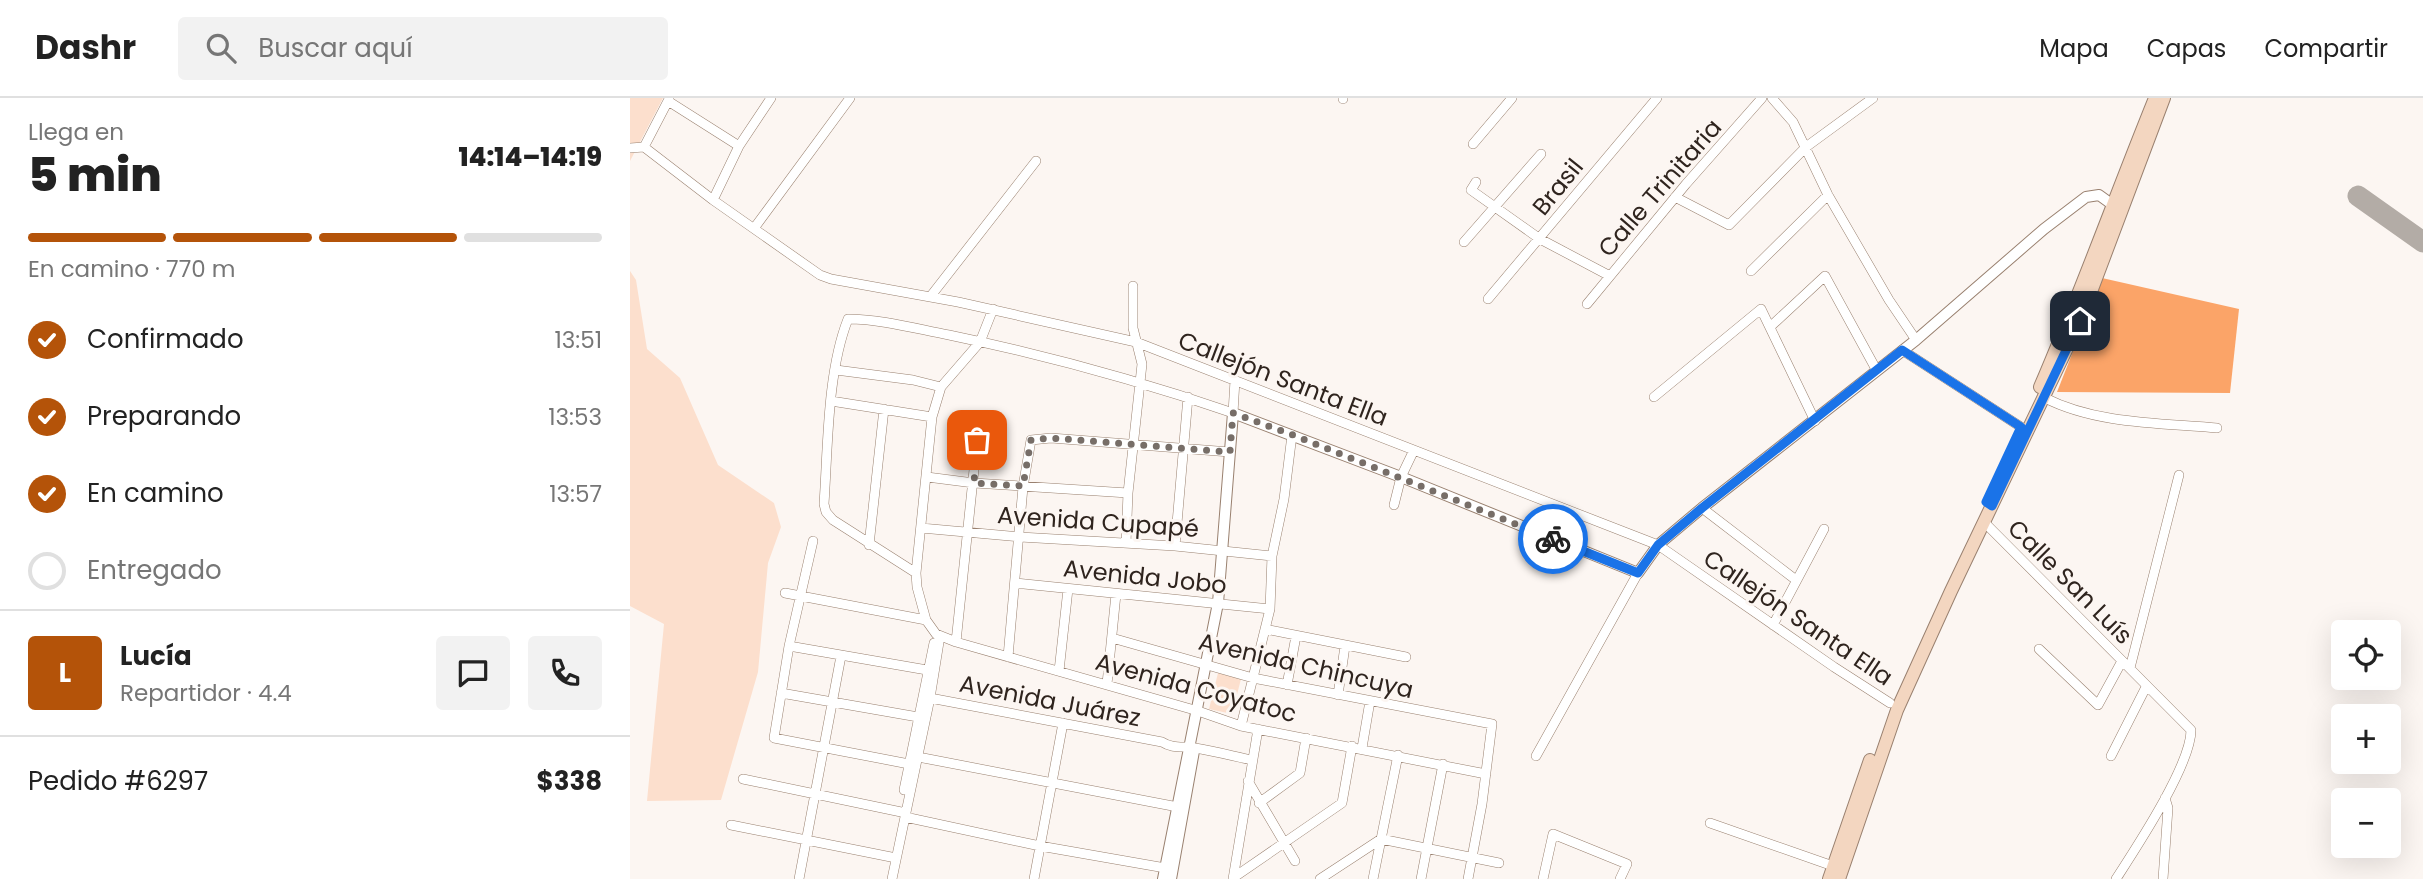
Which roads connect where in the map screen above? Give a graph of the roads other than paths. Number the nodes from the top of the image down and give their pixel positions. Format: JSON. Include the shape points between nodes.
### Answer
{"nodes":[{"id":1,"x":771,"y":98,"type":"edge"},
{"id":2,"x":850,"y":98,"type":"edge"},
{"id":3,"x":1512,"y":98,"type":"edge"},
{"id":4,"x":1657,"y":98,"type":"edge"},
{"id":5,"x":1762,"y":98,"type":"edge"},
{"id":6,"x":1772,"y":98,"type":"edge"},
{"id":7,"x":1873,"y":98,"type":"edge"},
{"id":8,"x":2154,"y":98,"type":"edge"},
{"id":9,"x":2164,"y":98,"type":"edge"},
{"id":10,"x":668,"y":100,"type":"edge"},
{"id":11,"x":1473,"y":144,"type":"dead end"},
{"id":12,"x":739,"y":146,"type":"junction"},
{"id":13,"x":644,"y":147,"type":"junction"},
{"id":14,"x":1806,"y":147,"type":"junction"},
{"id":15,"x":630,"y":148,"type":"edge"},
{"id":16,"x":1541,"y":155,"type":"dead end"},
{"id":17,"x":1036,"y":161,"type":"dead end"},
{"id":18,"x":1476,"y":183,"type":"dead end"},
{"id":19,"x":1828,"y":195,"type":"junction"},
{"id":20,"x":1675,"y":197,"type":"junction"},
{"id":21,"x":713,"y":200,"type":"junction"},
{"id":22,"x":1494,"y":207,"type":"junction"},
{"id":23,"x":2116,"y":208,"type":"junction"},
{"id":24,"x":755,"y":227,"type":"junction"},
{"id":25,"x":1540,"y":239,"type":"junction"},
{"id":26,"x":1464,"y":243,"type":"dead end"},
{"id":27,"x":1751,"y":271,"type":"dead end"},
{"id":28,"x":1610,"y":276,"type":"junction"},
{"id":29,"x":1133,"y":286,"type":"dead end"},
{"id":30,"x":930,"y":297,"type":"junction"},
{"id":31,"x":1488,"y":299,"type":"dead end"},
{"id":32,"x":1587,"y":304,"type":"dead end"},
{"id":33,"x":993,"y":309,"type":"junction"},
{"id":34,"x":1770,"y":327,"type":"junction"},
{"id":35,"x":1916,"y":340,"type":"junction"},
{"id":36,"x":980,"y":342,"type":"junction"},
{"id":37,"x":1136,"y":342,"type":"junction"},
{"id":38,"x":1902,"y":350,"type":"junction"},
{"id":39,"x":836,"y":370,"type":"junction"},
{"id":40,"x":1877,"y":371,"type":"junction"},
{"id":41,"x":1235,"y":380,"type":"junction"},
{"id":42,"x":1139,"y":382,"type":"junction"},
{"id":43,"x":941,"y":387,"type":"junction"},
{"id":44,"x":1188,"y":397,"type":"junction"},
{"id":45,"x":1654,"y":397,"type":"dead end"},
{"id":46,"x":2045,"y":398,"type":"junction"},
{"id":47,"x":831,"y":401,"type":"junction"},
{"id":48,"x":884,"y":409,"type":"junction"},
{"id":49,"x":1233,"y":413,"type":"junction"},
{"id":50,"x":932,"y":417,"type":"junction"},
{"id":51,"x":1815,"y":421,"type":"junction"},
{"id":52,"x":2021,"y":427,"type":"junction"},
{"id":53,"x":2217,"y":428,"type":"dead end"},
{"id":54,"x":1293,"y":435,"type":"junction"},
{"id":55,"x":977,"y":440,"type":"dead end"},
{"id":56,"x":1133,"y":444,"type":"junction"},
{"id":57,"x":1183,"y":447,"type":"junction"},
{"id":58,"x":1230,"y":452,"type":"junction"},
{"id":59,"x":1413,"y":452,"type":"junction"},
{"id":60,"x":2179,"y":475,"type":"dead end"},
{"id":61,"x":927,"y":477,"type":"junction"},
{"id":62,"x":1401,"y":477,"type":"junction"},
{"id":63,"x":974,"y":483,"type":"junction"},
{"id":64,"x":1023,"y":486,"type":"junction"},
{"id":65,"x":1128,"y":493,"type":"junction"},
{"id":66,"x":1989,"y":504,"type":"junction"},
{"id":67,"x":1394,"y":505,"type":"dead end"},
{"id":68,"x":1702,"y":508,"type":"junction"},
{"id":69,"x":1984,"y":522,"type":"junction"},
{"id":70,"x":921,"y":528,"type":"junction"},
{"id":71,"x":1824,"y":529,"type":"dead end"},
{"id":72,"x":969,"y":532,"type":"junction"},
{"id":73,"x":1020,"y":537,"type":"junction"},
{"id":74,"x":814,"y":541,"type":"dead end"},
{"id":75,"x":1126,"y":543,"type":"junction"},
{"id":76,"x":869,"y":545,"type":"junction"},
{"id":77,"x":1658,"y":545,"type":"junction"},
{"id":78,"x":1175,"y":546,"type":"junction"},
{"id":79,"x":1224,"y":550,"type":"junction"},
{"id":80,"x":1272,"y":556,"type":"junction"},
{"id":81,"x":916,"y":573,"type":"junction"},
{"id":82,"x":1638,"y":573,"type":"junction"},
{"id":83,"x":1796,"y":580,"type":"junction"},
{"id":84,"x":1016,"y":583,"type":"junction"},
{"id":85,"x":1068,"y":589,"type":"junction"},
{"id":86,"x":785,"y":593,"type":"dead end"},
{"id":87,"x":1116,"y":594,"type":"junction"},
{"id":88,"x":800,"y":596,"type":"junction"},
{"id":89,"x":1219,"y":603,"type":"junction"},
{"id":90,"x":1270,"y":609,"type":"junction"},
{"id":91,"x":926,"y":620,"type":"junction"},
{"id":92,"x":1773,"y":625,"type":"junction"},
{"id":93,"x":1265,"y":629,"type":"junction"},
{"id":94,"x":938,"y":635,"type":"junction"},
{"id":95,"x":1296,"y":636,"type":"junction"},
{"id":96,"x":1112,"y":638,"type":"junction"},
{"id":97,"x":957,"y":642,"type":"junction"},
{"id":98,"x":789,"y":646,"type":"junction"},
{"id":99,"x":1345,"y":646,"type":"junction"},
{"id":100,"x":2039,"y":649,"type":"dead end"},
{"id":101,"x":841,"y":656,"type":"junction"},
{"id":102,"x":1008,"y":657,"type":"junction"},
{"id":103,"x":1406,"y":657,"type":"dead end"},
{"id":104,"x":1206,"y":664,"type":"junction"},
{"id":105,"x":2126,"y":665,"type":"junction"},
{"id":106,"x":927,"y":670,"type":"junction"},
{"id":107,"x":1059,"y":671,"type":"junction"},
{"id":108,"x":1907,"y":676,"type":"junction"},
{"id":109,"x":1253,"y":678,"type":"junction"},
{"id":110,"x":1107,"y":684,"type":"junction"},
{"id":111,"x":1287,"y":685,"type":"junction"},
{"id":112,"x":2146,"y":687,"type":"junction"},
{"id":113,"x":782,"y":692,"type":"junction"},
{"id":114,"x":1338,"y":695,"type":"junction"},
{"id":115,"x":930,"y":698,"type":"junction"},
{"id":116,"x":1370,"y":701,"type":"junction"},
{"id":117,"x":831,"y":702,"type":"junction"},
{"id":118,"x":1890,"y":704,"type":"junction"},
{"id":119,"x":1198,"y":711,"type":"junction"},
{"id":120,"x":918,"y":717,"type":"junction"},
{"id":121,"x":1063,"y":723,"type":"junction"},
{"id":122,"x":1241,"y":726,"type":"junction"},
{"id":123,"x":1258,"y":729,"type":"junction"},
{"id":124,"x":1306,"y":738,"type":"junction"},
{"id":125,"x":1190,"y":745,"type":"junction"},
{"id":126,"x":822,"y":747,"type":"junction"},
{"id":127,"x":1357,"y":747,"type":"junction"},
{"id":128,"x":1398,"y":755,"type":"junction"},
{"id":129,"x":1536,"y":756,"type":"dead end"},
{"id":130,"x":2111,"y":756,"type":"dead end"},
{"id":131,"x":918,"y":757,"type":"junction"},
{"id":132,"x":1252,"y":760,"type":"junction"},
{"id":133,"x":909,"y":764,"type":"junction"},
{"id":134,"x":1443,"y":764,"type":"junction"},
{"id":135,"x":1486,"y":774,"type":"junction"},
{"id":136,"x":743,"y":779,"type":"dead end"},
{"id":137,"x":1248,"y":781,"type":"junction"},
{"id":138,"x":1052,"y":783,"type":"junction"},
{"id":139,"x":814,"y":794,"type":"junction"},
{"id":140,"x":2165,"y":798,"type":"junction"},
{"id":141,"x":1259,"y":803,"type":"junction"},
{"id":142,"x":1181,"y":807,"type":"junction"},
{"id":143,"x":906,"y":813,"type":"junction"},
{"id":144,"x":1710,"y":823,"type":"dead end"},
{"id":145,"x":730,"y":825,"type":"dead end"},
{"id":146,"x":806,"y":839,"type":"junction"},
{"id":147,"x":1381,"y":839,"type":"junction"},
{"id":148,"x":1284,"y":844,"type":"junction"},
{"id":149,"x":1040,"y":846,"type":"junction"},
{"id":150,"x":1427,"y":847,"type":"junction"},
{"id":151,"x":1473,"y":857,"type":"junction"},
{"id":152,"x":896,"y":858,"type":"junction"},
{"id":153,"x":1295,"y":861,"type":"dead end"},
{"id":154,"x":1499,"y":863,"type":"dead end"},
{"id":155,"x":1833,"y":866,"type":"junction"},
{"id":156,"x":1168,"y":874,"type":"edge"},
{"id":157,"x":1233,"y":878,"type":"edge"},
{"id":158,"x":799,"y":879,"type":"edge"},
{"id":159,"x":892,"y":879,"type":"edge"},
{"id":160,"x":1034,"y":879,"type":"edge"},
{"id":161,"x":1320,"y":879,"type":"edge"},
{"id":162,"x":1373,"y":879,"type":"edge"},
{"id":163,"x":1421,"y":879,"type":"edge"},
{"id":164,"x":1468,"y":879,"type":"edge"},
{"id":165,"x":1543,"y":879,"type":"edge"},
{"id":166,"x":1620,"y":879,"type":"edge"},
{"id":167,"x":1829,"y":879,"type":"edge"},
{"id":168,"x":1839,"y":879,"type":"edge"},
{"id":169,"x":2116,"y":879,"type":"edge"},
{"id":170,"x":2162,"y":879,"type":"edge"}],
"edges":[{"from":1,"to":12,"type":"street"},
{"from":2,"to":24,"type":"street"},
{"from":3,"to":11,"type":"street"},
{"from":4,"to":25,"type":"street","name":"Brasil"},
{"from":5,"to":20,"type":"street","name":"Calle Trinitaria"},
{"from":6,"to":14,"type":"street","via":[[1793,122]]},
{"from":7,"to":14,"type":"street"},
{"from":8,"to":23,"type":"main road"},
{"from":9,"to":23,"type":"main road"},
{"from":10,"to":12,"type":"street"},
{"from":10,"to":13,"type":"street"},
{"from":12,"to":21,"type":"street"},
{"from":13,"to":15,"type":"street"},
{"from":13,"to":21,"type":"street","name":"Callejón Santa Ella"},
{"from":14,"to":19,"type":"street"},
{"from":14,"to":20,"type":"street","via":[[1729,225]]},
{"from":16,"to":22,"type":"street"},
{"from":17,"to":30,"type":"street"},
{"from":18,"to":22,"type":"street","via":[[1471,190]]},
{"from":19,"to":27,"type":"street"},
{"from":19,"to":35,"type":"street"},
{"from":20,"to":28,"type":"street","name":"Calle Trinitaria"},
{"from":21,"to":24,"type":"street","name":"Callejón Santa Ella"},
{"from":22,"to":25,"type":"street"},
{"from":22,"to":26,"type":"street"},
{"from":23,"to":35,"type":"street","via":[[2099,195],[2085,197]]},
{"from":23,"to":46,"type":"main road","via":[[2080,321]]},
{"from":23,"to":52,"type":"main road"},
{"from":24,"to":30,"type":"street","name":"Callejón Santa Ella","via":[[820,275]]},
{"from":25,"to":28,"type":"street"},
{"from":25,"to":31,"type":"street","name":"Brasil"},
{"from":28,"to":32,"type":"street","name":"Calle Trinitaria"},
{"from":29,"to":37,"type":"street"},
{"from":30,"to":33,"type":"street","name":"Callejón Santa Ella"},
{"from":33,"to":36,"type":"street"},
{"from":33,"to":37,"type":"street","name":"Callejón Santa Ella"},
{"from":34,"to":40,"type":"street","via":[[1825,276]]},
{"from":34,"to":45,"type":"street","via":[[1761,309]]},
{"from":34,"to":51,"type":"street"},
{"from":35,"to":38,"type":"street"},
{"from":36,"to":39,"type":"street","via":[[848,319]]},
{"from":36,"to":42,"type":"street"},
{"from":36,"to":43,"type":"street"},
{"from":37,"to":41,"type":"street","name":"Callejón Santa Ella"},
{"from":37,"to":42,"type":"street","via":[[1142,364]]},
{"from":38,"to":40,"type":"street"},
{"from":38,"to":52,"type":"street"},
{"from":39,"to":43,"type":"street"},
{"from":39,"to":47,"type":"street"},
{"from":40,"to":51,"type":"street"},
{"from":41,"to":49,"type":"street"},
{"from":41,"to":59,"type":"street","name":"Callejón Santa Ella"},
{"from":42,"to":44,"type":"street"},
{"from":42,"to":56,"type":"street"},
{"from":43,"to":50,"type":"street"},
{"from":44,"to":49,"type":"street"},
{"from":44,"to":57,"type":"street"},
{"from":46,"to":53,"type":"street","via":[[2102,416]]},
{"from":46,"to":66,"type":"main road"},
{"from":47,"to":48,"type":"street"},
{"from":47,"to":76,"type":"street","via":[[826,512]]},
{"from":48,"to":50,"type":"street"},
{"from":48,"to":76,"type":"street"},
{"from":49,"to":54,"type":"street"},
{"from":49,"to":58,"type":"street"},
{"from":50,"to":61,"type":"street"},
{"from":51,"to":68,"type":"street"},
{"from":52,"to":66,"type":"main road"},
{"from":54,"to":62,"type":"street"},
{"from":54,"to":80,"type":"street"},
{"from":55,"to":63,"type":"street"},
{"from":56,"to":57,"type":"street"},
{"from":56,"to":64,"type":"street","via":[[1031,440]]},
{"from":56,"to":65,"type":"street"},
{"from":57,"to":58,"type":"street"},
{"from":57,"to":78,"type":"street"},
{"from":58,"to":79,"type":"street"},
{"from":59,"to":62,"type":"street"},
{"from":59,"to":77,"type":"street","name":"Callejón Santa Ella"},
{"from":60,"to":105,"type":"street"},
{"from":61,"to":63,"type":"street"},
{"from":61,"to":70,"type":"street"},
{"from":62,"to":67,"type":"street"},
{"from":62,"to":82,"type":"street"},
{"from":63,"to":64,"type":"street"},
{"from":63,"to":72,"type":"street"},
{"from":64,"to":65,"type":"street"},
{"from":64,"to":73,"type":"street"},
{"from":65,"to":75,"type":"street"},
{"from":66,"to":69,"type":"main road"},
{"from":66,"to":108,"type":"main road"},
{"from":68,"to":77,"type":"street"},
{"from":68,"to":83,"type":"street"},
{"from":69,"to":105,"type":"street","name":"Calle San Luís"},
{"from":69,"to":108,"type":"main road"},
{"from":70,"to":72,"type":"street","name":"Avenida Cupapé"},
{"from":70,"to":81,"type":"street"},
{"from":71,"to":83,"type":"street"},
{"from":72,"to":73,"type":"street","name":"Avenida Cupapé"},
{"from":72,"to":97,"type":"street"},
{"from":73,"to":75,"type":"street","name":"Avenida Cupapé"},
{"from":73,"to":84,"type":"street"},
{"from":74,"to":88,"type":"street"},
{"from":75,"to":78,"type":"street","name":"Avenida Cupapé"},
{"from":76,"to":81,"type":"street"},
{"from":77,"to":82,"type":"street"},
{"from":77,"to":92,"type":"street","name":"Callejón Santa Ella"},
{"from":78,"to":79,"type":"street","name":"Avenida Cupapé"},
{"from":79,"to":80,"type":"street","name":"Avenida Cupapé"},
{"from":79,"to":89,"type":"street"},
{"from":80,"to":90,"type":"street"},
{"from":81,"to":91,"type":"street"},
{"from":82,"to":129,"type":"street"},
{"from":83,"to":92,"type":"street"},
{"from":84,"to":85,"type":"street","name":"Avenida Jobo"},
{"from":84,"to":102,"type":"street"},
{"from":85,"to":87,"type":"street","name":"Avenida Jobo"},
{"from":85,"to":107,"type":"street"},
{"from":86,"to":88,"type":"street"},
{"from":87,"to":89,"type":"street","name":"Avenida Jobo"},
{"from":87,"to":96,"type":"street"},
{"from":88,"to":91,"type":"street"},
{"from":88,"to":98,"type":"street"},
{"from":89,"to":90,"type":"street","name":"Avenida Jobo"},
{"from":89,"to":104,"type":"street"},
{"from":90,"to":93,"type":"street"},
{"from":91,"to":94,"type":"street"},
{"from":92,"to":118,"type":"street","name":"Callejón Santa Ella"},
{"from":93,"to":95,"type":"street"},
{"from":93,"to":109,"type":"street"},
{"from":94,"to":97,"type":"street","name":"Avenida Coyatoc"},
{"from":94,"to":106,"type":"street"},
{"from":94,"to":115,"type":"street"},
{"from":95,"to":99,"type":"street"},
{"from":95,"to":111,"type":"street"},
{"from":96,"to":104,"type":"street","name":"Avenida Chincuya"},
{"from":96,"to":110,"type":"street"},
{"from":97,"to":102,"type":"street","name":"Avenida Coyatoc"},
{"from":98,"to":101,"type":"street"},
{"from":98,"to":113,"type":"street"},
{"from":99,"to":103,"type":"street"},
{"from":99,"to":114,"type":"street"},
{"from":100,"to":105,"type":"street","via":[[2098,705]]},
{"from":101,"to":106,"type":"street"},
{"from":101,"to":117,"type":"street"},
{"from":102,"to":107,"type":"street","name":"Avenida Coyatoc"},
{"from":104,"to":109,"type":"street","name":"Avenida Chincuya"},
{"from":104,"to":119,"type":"street"},
{"from":105,"to":112,"type":"street","name":"Calle San Luís"},
{"from":106,"to":120,"type":"street"},
{"from":107,"to":110,"type":"street","name":"Avenida Coyatoc"},
{"from":108,"to":118,"type":"main road"},
{"from":108,"to":168,"type":"main road"},
{"from":109,"to":111,"type":"street","name":"Avenida Chincuya"},
{"from":109,"to":122,"type":"street"},
{"from":110,"to":119,"type":"street","name":"Avenida Coyatoc"},
{"from":111,"to":114,"type":"street","name":"Avenida Chincuya"},
{"from":112,"to":130,"type":"street"},
{"from":112,"to":140,"type":"street","name":"Calle San Luís","via":[[2191,730],[2191,741]]},
{"from":113,"to":117,"type":"street"},
{"from":113,"to":126,"type":"street","via":[[774,738]]},
{"from":114,"to":116,"type":"street","name":"Avenida Chincuya"},
{"from":115,"to":121,"type":"street","name":"Avenida Juárez"},
{"from":115,"to":131,"type":"street"},
{"from":116,"to":127,"type":"street"},
{"from":116,"to":135,"type":"street","name":"Avenida Chincuya","via":[[1492,724]]},
{"from":117,"to":120,"type":"street"},
{"from":117,"to":126,"type":"street"},
{"from":118,"to":155,"type":"main road"},
{"from":119,"to":122,"type":"street","name":"Avenida Coyatoc"},
{"from":119,"to":125,"type":"street"},
{"from":120,"to":133,"type":"street"},
{"from":121,"to":125,"type":"street","name":"Avenida Juárez"},
{"from":121,"to":138,"type":"street"},
{"from":122,"to":123,"type":"street","name":"Avenida Coyatoc"},
{"from":123,"to":124,"type":"street","name":"Avenida Coyatoc"},
{"from":123,"to":132,"type":"street"},
{"from":124,"to":127,"type":"street","name":"Avenida Coyatoc"},
{"from":124,"to":141,"type":"street","via":[[1300,773]]},
{"from":125,"to":132,"type":"street","name":"Avenida Juárez"},
{"from":125,"to":142,"type":"street"},
{"from":126,"to":133,"type":"street"},
{"from":126,"to":139,"type":"street"},
{"from":127,"to":128,"type":"street","name":"Avenida Coyatoc"},
{"from":127,"to":148,"type":"street","via":[[1342,803]]},
{"from":128,"to":134,"type":"street","name":"Avenida Coyatoc"},
{"from":128,"to":147,"type":"street"},
{"from":131,"to":138,"type":"street"},
{"from":131,"to":143,"type":"street"},
{"from":132,"to":137,"type":"street"},
{"from":133,"to":143,"type":"street","via":[[903,799]]},
{"from":134,"to":135,"type":"street","name":"Avenida Coyatoc"},
{"from":134,"to":150,"type":"street"},
{"from":135,"to":151,"type":"street"},
{"from":136,"to":139,"type":"street"},
{"from":137,"to":141,"type":"street"},
{"from":137,"to":157,"type":"street"},
{"from":138,"to":142,"type":"street"},
{"from":138,"to":149,"type":"street"},
{"from":139,"to":143,"type":"street"},
{"from":139,"to":146,"type":"street"},
{"from":140,"to":169,"type":"street"},
{"from":140,"to":170,"type":"street"},
{"from":141,"to":148,"type":"street"},
{"from":142,"to":156,"type":"street"},
{"from":143,"to":149,"type":"street"},
{"from":143,"to":152,"type":"street"},
{"from":144,"to":155,"type":"street"},
{"from":145,"to":146,"type":"street"},
{"from":146,"to":152,"type":"street"},
{"from":146,"to":158,"type":"street"},
{"from":147,"to":150,"type":"street"},
{"from":147,"to":161,"type":"street"},
{"from":147,"to":162,"type":"street"},
{"from":148,"to":153,"type":"street"},
{"from":148,"to":157,"type":"street"},
{"from":149,"to":156,"type":"street"},
{"from":149,"to":160,"type":"street"},
{"from":150,"to":151,"type":"street"},
{"from":150,"to":163,"type":"street"},
{"from":151,"to":154,"type":"street"},
{"from":151,"to":164,"type":"street"},
{"from":152,"to":159,"type":"street"},
{"from":155,"to":167,"type":"main road"},
{"from":165,"to":166,"type":"street","via":[[1553,834],[1627,864]]}]}
